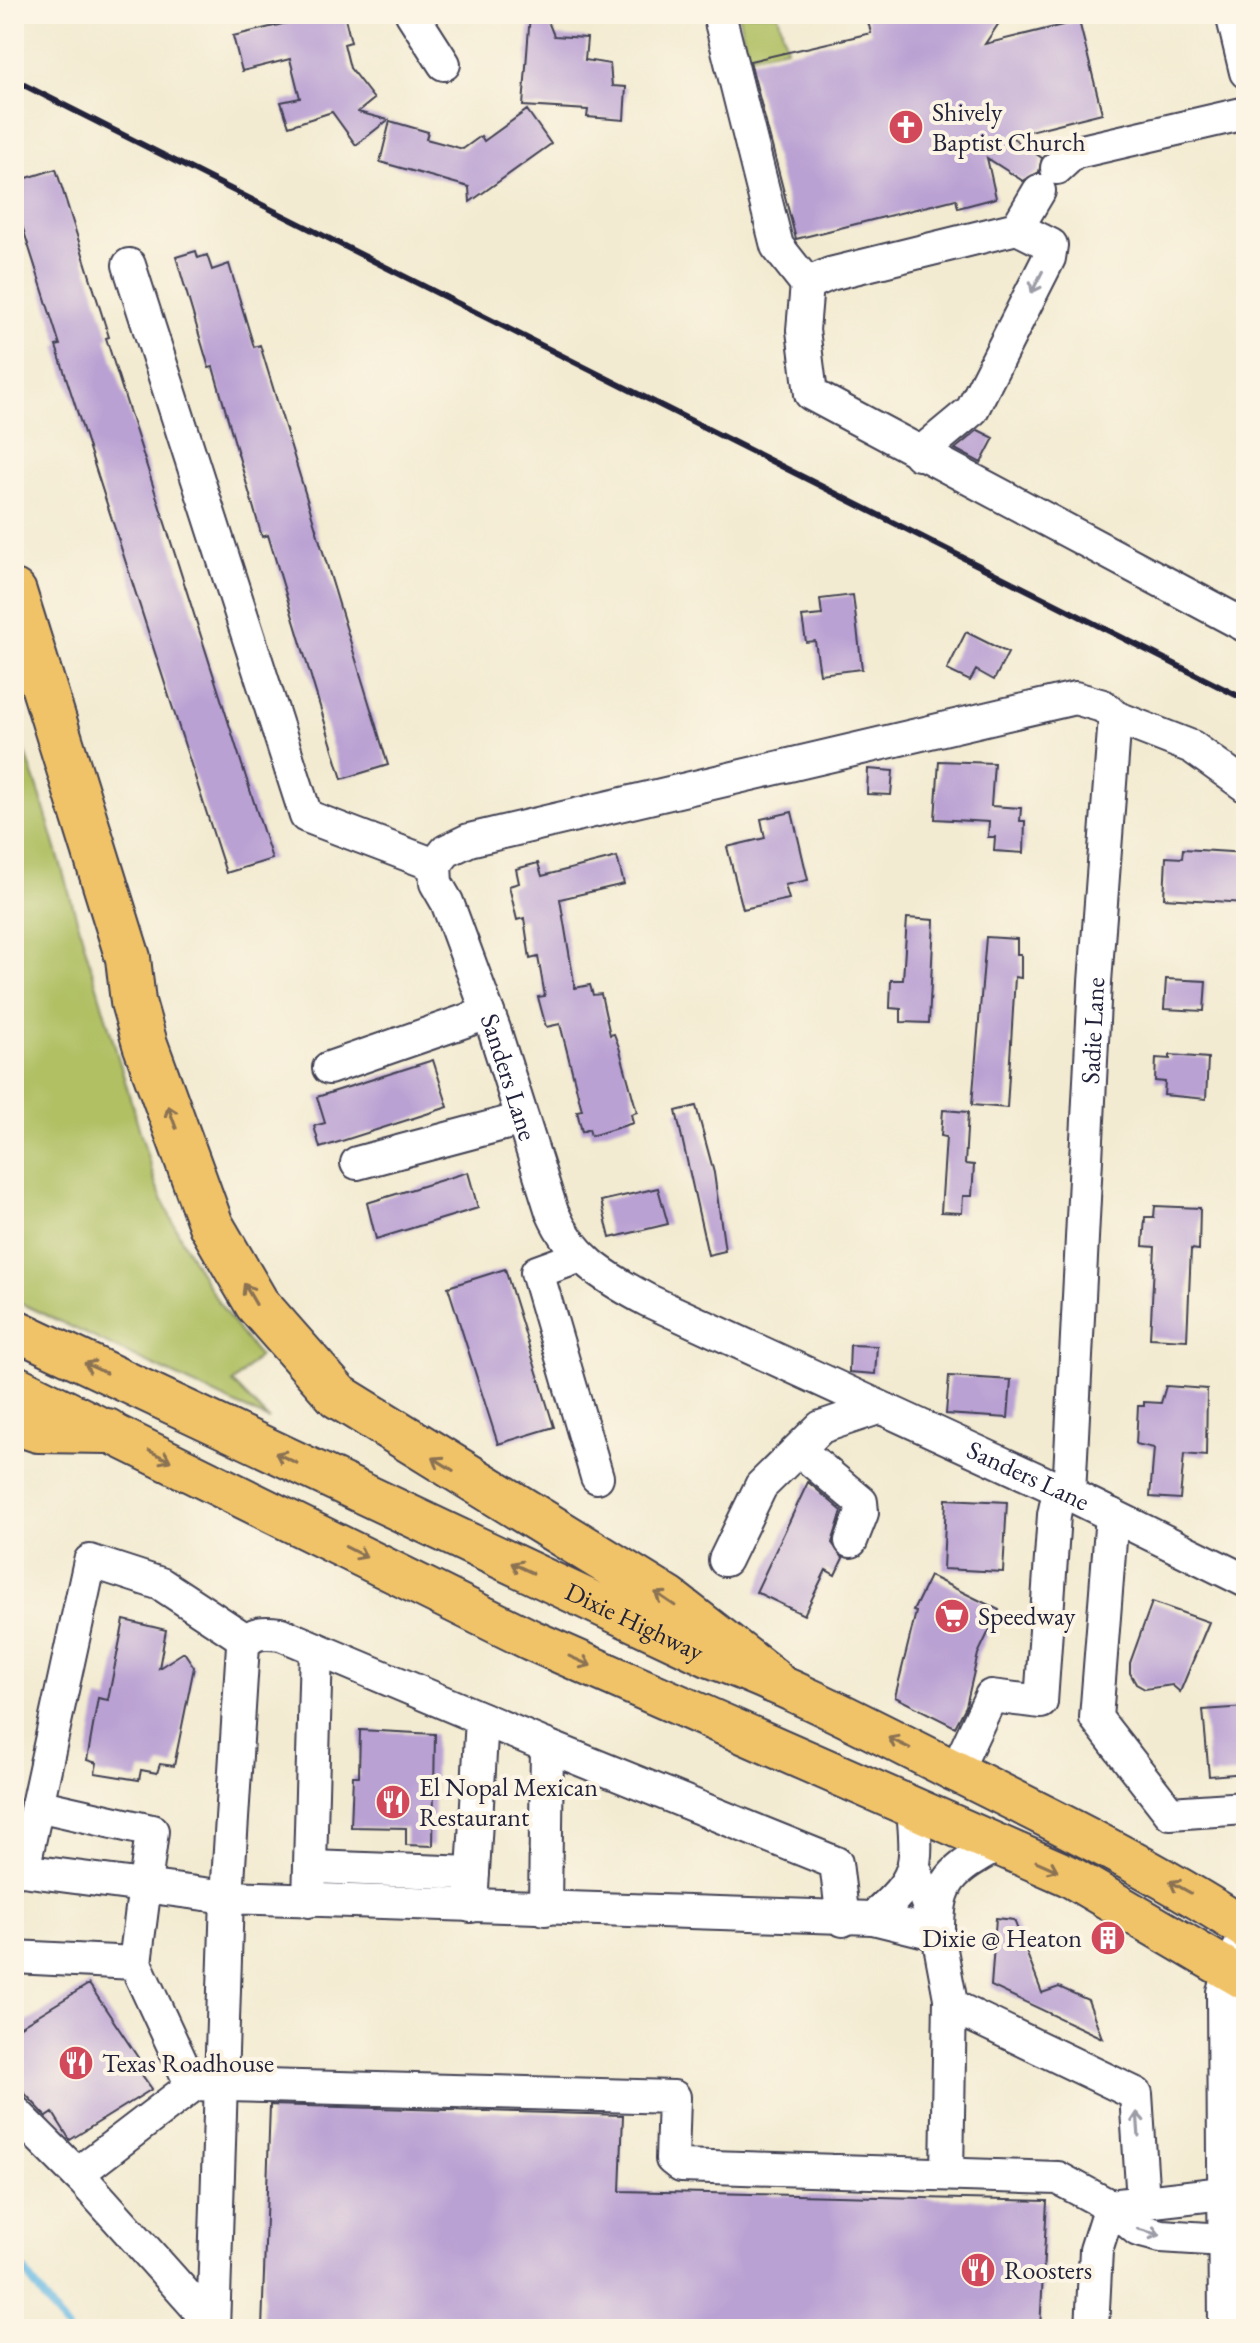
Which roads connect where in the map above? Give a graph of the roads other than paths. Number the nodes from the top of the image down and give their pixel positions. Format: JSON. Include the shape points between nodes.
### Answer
{"nodes":[{"id":1,"x":412,"y":14,"type":"edge"},
{"id":2,"x":719,"y":14,"type":"edge"},
{"id":3,"x":1232,"y":14,"type":"edge"},
{"id":4,"x":444,"y":64,"type":"dead end"},
{"id":5,"x":1246,"y":72,"type":"edge"},
{"id":6,"x":1246,"y":113,"type":"edge"},
{"id":7,"x":1017,"y":228,"type":"junction"},
{"id":8,"x":129,"y":265,"type":"dead end"},
{"id":9,"x":807,"y":284,"type":"junction"},
{"id":10,"x":919,"y":454,"type":"junction"},
{"id":11,"x":14,"y":592,"type":"edge"},
{"id":12,"x":1246,"y":626,"type":"edge"},
{"id":13,"x":14,"y":674,"type":"edge"},
{"id":14,"x":1115,"y":717,"type":"junction"},
{"id":15,"x":1246,"y":786,"type":"edge"},
{"id":16,"x":435,"y":865,"type":"junction"},
{"id":17,"x":133,"y":1002,"type":"junction"},
{"id":18,"x":488,"y":1013,"type":"junction"},
{"id":19,"x":329,"y":1068,"type":"dead end"},
{"id":20,"x":522,"y":1119,"type":"junction"},
{"id":21,"x":357,"y":1163,"type":"dead end"},
{"id":22,"x":578,"y":1257,"type":"junction"},
{"id":23,"x":14,"y":1329,"type":"edge"},
{"id":24,"x":14,"y":1385,"type":"edge"},
{"id":25,"x":878,"y":1408,"type":"junction"},
{"id":26,"x":14,"y":1422,"type":"edge"},
{"id":27,"x":107,"y":1431,"type":"junction"},
{"id":28,"x":799,"y":1450,"type":"junction"},
{"id":29,"x":597,"y":1477,"type":"dead end"},
{"id":30,"x":1064,"y":1493,"type":"junction"},
{"id":31,"x":1112,"y":1515,"type":"junction"},
{"id":32,"x":851,"y":1541,"type":"dead end"},
{"id":33,"x":725,"y":1560,"type":"dead end"},
{"id":34,"x":1246,"y":1581,"type":"edge"},
{"id":35,"x":246,"y":1640,"type":"junction"},
{"id":36,"x":316,"y":1649,"type":"junction"},
{"id":37,"x":772,"y":1680,"type":"junction"},
{"id":38,"x":482,"y":1719,"type":"junction"},
{"id":39,"x":547,"y":1746,"type":"junction"},
{"id":40,"x":956,"y":1771,"type":"junction"},
{"id":41,"x":37,"y":1805,"type":"junction"},
{"id":42,"x":913,"y":1808,"type":"junction"},
{"id":43,"x":1246,"y":1808,"type":"edge"},
{"id":44,"x":998,"y":1845,"type":"junction"},
{"id":45,"x":914,"y":1866,"type":"junction"},
{"id":46,"x":311,"y":1867,"type":"junction"},
{"id":47,"x":18,"y":1870,"type":"edge"},
{"id":48,"x":473,"y":1873,"type":"junction"},
{"id":49,"x":147,"y":1886,"type":"junction"},
{"id":50,"x":227,"y":1897,"type":"junction"},
{"id":51,"x":309,"y":1901,"type":"junction"},
{"id":52,"x":471,"y":1906,"type":"junction"},
{"id":53,"x":545,"y":1909,"type":"junction"},
{"id":54,"x":858,"y":1919,"type":"junction"},
{"id":55,"x":938,"y":1934,"type":"junction"},
{"id":56,"x":1242,"y":1953,"type":"edge"},
{"id":57,"x":14,"y":1957,"type":"edge"},
{"id":58,"x":135,"y":1963,"type":"junction"},
{"id":59,"x":950,"y":2005,"type":"junction"},
{"id":60,"x":206,"y":2084,"type":"junction"},
{"id":61,"x":14,"y":2111,"type":"edge"},
{"id":62,"x":77,"y":2174,"type":"junction"},
{"id":63,"x":947,"y":2174,"type":"junction"},
{"id":64,"x":1223,"y":2193,"type":"junction"},
{"id":65,"x":1143,"y":2202,"type":"junction"},
{"id":66,"x":1110,"y":2206,"type":"junction"},
{"id":67,"x":1224,"y":2240,"type":"junction"},
{"id":68,"x":212,"y":2327,"type":"edge"},
{"id":69,"x":1092,"y":2329,"type":"edge"},
{"id":70,"x":1225,"y":2329,"type":"edge"}],
"edges":[{"from":1,"to":4,"type":"street"},
{"from":2,"to":9,"type":"street","via":[[777,246]]},
{"from":3,"to":5,"type":"street"},
{"from":6,"to":7,"type":"street","via":[[1073,153]]},
{"from":7,"to":9,"type":"street"},
{"from":7,"to":10,"type":"street","one_way":true,"via":[[1051,245],[1049,258],[972,410]]},
{"from":8,"to":16,"type":"street","via":[[306,816]]},
{"from":9,"to":10,"type":"street","via":[[803,330],[811,394]]},
{"from":10,"to":12,"type":"street"},
{"from":11,"to":17,"type":"highway","via":[[128,958]]},
{"from":13,"to":17,"type":"highway","via":[[105,965]]},
{"from":14,"to":15,"type":"street","via":[[1192,747]]},
{"from":14,"to":16,"type":"street","via":[[1103,706],[1075,698],[469,840],[446,851]]},
{"from":14,"to":30,"type":"street","name":"Sadie Lane"},
{"from":16,"to":18,"type":"street","name":"Sanders Lane","via":[[436,883]]},
{"from":37,"to":17,"type":"highway","one_way":true,"via":[[669,1600],[338,1396],[257,1304],[211,1225]]},
{"from":18,"to":19,"type":"street"},
{"from":18,"to":20,"type":"street","name":"Sanders Lane"},
{"from":20,"to":21,"type":"street"},
{"from":20,"to":22,"type":"street","name":"Sanders Lane","via":[[562,1237]]},
{"from":22,"to":25,"type":"street","name":"Sanders Lane","via":[[647,1300]]},
{"from":22,"to":29,"type":"street","via":[[537,1272]]},
{"from":37,"to":23,"type":"main road","name":"Dixie Highway","one_way":true,"via":[[708,1656]]},
{"from":24,"to":27,"type":"main road"},
{"from":25,"to":28,"type":"street","via":[[821,1427]]},
{"from":25,"to":30,"type":"street","name":"Sanders Lane"},
{"from":26,"to":27,"type":"highway","via":[[38,1430]]},
{"from":27,"to":42,"type":"main road","one_way":true,"via":[[531,1640]]},
{"from":28,"to":32,"type":"street","via":[[861,1502]]},
{"from":28,"to":33,"type":"street","via":[[761,1486]]},
{"from":30,"to":31,"type":"street","name":"Sanders Lane"},
{"from":30,"to":40,"type":"street","name":"Sadie Lane","via":[[1054,1515],[1041,1702],[991,1696]]},
{"from":31,"to":34,"type":"street","name":"Sanders Lane"},
{"from":31,"to":43,"type":"street","via":[[1096,1718],[1170,1813]]},
{"from":35,"to":36,"type":"street","via":[[264,1632],[281,1634]]},
{"from":35,"to":41,"type":"street","via":[[161,1584],[90,1561]]},
{"from":35,"to":50,"type":"street"},
{"from":36,"to":38,"type":"street"},
{"from":36,"to":46,"type":"street"},
{"from":40,"to":37,"type":"main road","name":"Dixie Highway","one_way":true},
{"from":38,"to":39,"type":"street"},
{"from":38,"to":48,"type":"street"},
{"from":39,"to":53,"type":"street"},
{"from":39,"to":54,"type":"street","via":[[836,1863]]},
{"from":56,"to":40,"type":"main road","name":"Dixie Highway","one_way":true,"via":[[1119,1854]]},
{"from":41,"to":47,"type":"street"},
{"from":41,"to":49,"type":"street","via":[[152,1831]]},
{"from":42,"to":44,"type":"main road"},
{"from":42,"to":45,"type":"street"},
{"from":44,"to":55,"type":"street","via":[[958,1868],[944,1886],[937,1904]]},
{"from":44,"to":56,"type":"main road","one_way":true},
{"from":45,"to":54,"type":"street","via":[[911,1881]]},
{"from":45,"to":55,"type":"street"},
{"from":46,"to":48,"type":"street"},
{"from":46,"to":51,"type":"street"},
{"from":47,"to":49,"type":"street"},
{"from":48,"to":52,"type":"street"},
{"from":49,"to":50,"type":"street"},
{"from":49,"to":58,"type":"street"},
{"from":50,"to":51,"type":"street"},
{"from":50,"to":60,"type":"street"},
{"from":51,"to":52,"type":"street"},
{"from":52,"to":53,"type":"street"},
{"from":53,"to":54,"type":"street"},
{"from":54,"to":55,"type":"street"},
{"from":55,"to":59,"type":"street"},
{"from":56,"to":64,"type":"street","via":[[1223,1992]]},
{"from":57,"to":58,"type":"street"},
{"from":58,"to":60,"type":"street"},
{"from":59,"to":63,"type":"street"},
{"from":65,"to":59,"type":"street","one_way":true,"via":[[1136,2094]]},
{"from":60,"to":62,"type":"street"},
{"from":60,"to":63,"type":"street","via":[[674,2097],[672,2159],[681,2166]]},
{"from":60,"to":68,"type":"street"},
{"from":61,"to":62,"type":"street"},
{"from":62,"to":68,"type":"street"},
{"from":63,"to":66,"type":"street","via":[[1058,2178]]},
{"from":64,"to":65,"type":"street"},
{"from":64,"to":67,"type":"street"},
{"from":65,"to":66,"type":"street"},
{"from":66,"to":67,"type":"street","one_way":true,"via":[[1138,2230]]},
{"from":66,"to":69,"type":"street","via":[[1096,2250]]},
{"from":67,"to":70,"type":"street"}]}
